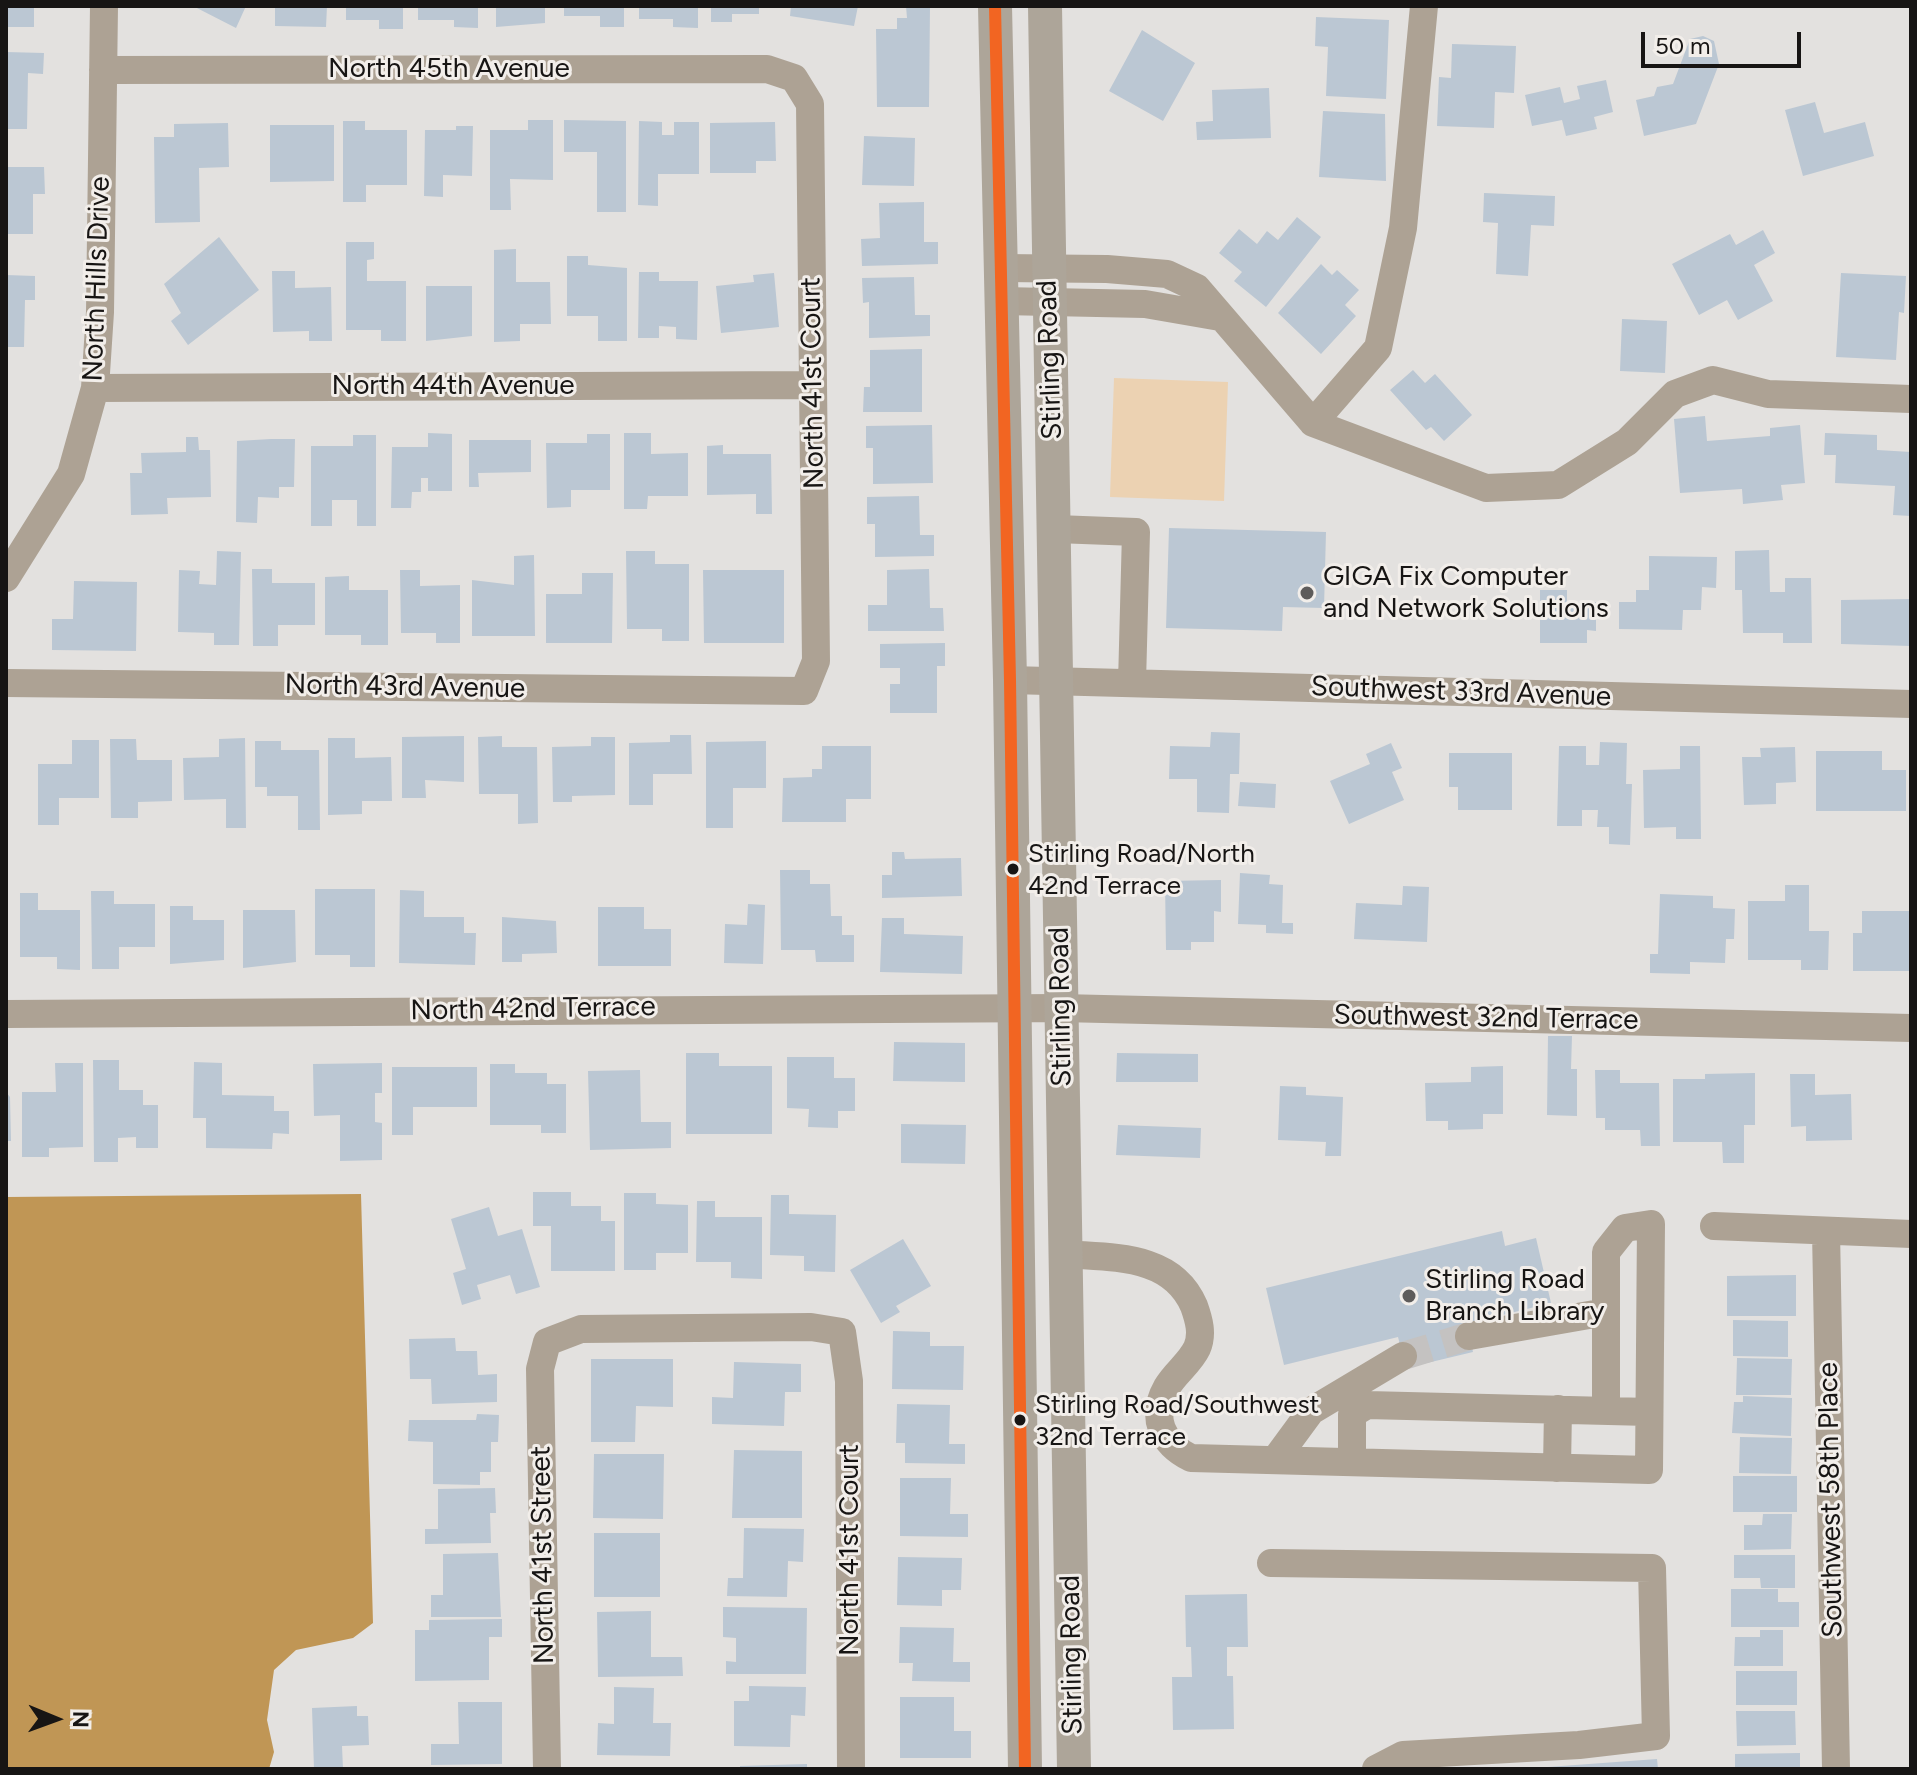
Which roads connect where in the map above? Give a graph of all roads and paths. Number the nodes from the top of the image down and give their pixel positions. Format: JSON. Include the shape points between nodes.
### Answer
{"nodes":[{"id":1,"x":104,"y":6,"type":"edge"},
{"id":2,"x":995,"y":6,"type":"edge"},
{"id":3,"x":1045,"y":6,"type":"edge"},
{"id":4,"x":1424,"y":6,"type":"edge"},
{"id":5,"x":103,"y":70,"type":"junction"},
{"id":6,"x":794,"y":78,"type":"joint"},
{"id":7,"x":1147,"y":273,"type":"junction"},
{"id":8,"x":1002,"y":284,"type":"junction"},
{"id":9,"x":1048,"y":284,"type":"junction"},
{"id":10,"x":1107,"y":303,"type":"junction"},
{"id":11,"x":1145,"y":304,"type":"junction"},
{"id":12,"x":1220,"y":317,"type":"junction"},
{"id":13,"x":812,"y":385,"type":"junction"},
{"id":14,"x":95,"y":388,"type":"junction"},
{"id":15,"x":1911,"y":399,"type":"edge"},
{"id":16,"x":1313,"y":423,"type":"junction"},
{"id":17,"x":1056,"y":529,"type":"junction"},
{"id":18,"x":6,"y":578,"type":"edge"},
{"id":19,"x":1010,"y":680,"type":"junction"},
{"id":20,"x":1059,"y":681,"type":"junction"},
{"id":21,"x":6,"y":683,"type":"edge"},
{"id":22,"x":1132,"y":683,"type":"junction"},
{"id":23,"x":804,"y":691,"type":"joint"},
{"id":24,"x":1911,"y":704,"type":"edge"},
{"id":25,"x":1013,"y":1008,"type":"junction"},
{"id":26,"x":1061,"y":1008,"type":"junction"},
{"id":27,"x":6,"y":1014,"type":"edge"},
{"id":28,"x":1911,"y":1028,"type":"edge"},
{"id":29,"x":1714,"y":1226,"type":"dead end"},
{"id":30,"x":1826,"y":1231,"type":"junction"},
{"id":31,"x":1911,"y":1234,"type":"edge"},
{"id":32,"x":1065,"y":1254,"type":"junction"},
{"id":33,"x":1606,"y":1312,"type":"junction"},
{"id":34,"x":842,"y":1332,"type":"joint"},
{"id":35,"x":1469,"y":1336,"type":"tunnel mouth"},
{"id":36,"x":1403,"y":1356,"type":"tunnel mouth"},
{"id":37,"x":1558,"y":1409,"type":"junction"},
{"id":38,"x":1606,"y":1411,"type":"junction"},
{"id":39,"x":1649,"y":1412,"type":"junction"},
{"id":40,"x":1275,"y":1460,"type":"junction"},
{"id":41,"x":1352,"y":1462,"type":"junction"},
{"id":42,"x":1557,"y":1468,"type":"junction"},
{"id":43,"x":1271,"y":1563,"type":"dead end"},
{"id":44,"x":547,"y":1769,"type":"edge"},
{"id":45,"x":851,"y":1769,"type":"edge"},
{"id":46,"x":1025,"y":1769,"type":"edge"},
{"id":47,"x":1074,"y":1769,"type":"edge"},
{"id":48,"x":1376,"y":1769,"type":"edge"},
{"id":49,"x":1836,"y":1769,"type":"edge"}],
"edges":[{"from":1,"to":5,"type":"street","name":"North Hills Drive"},
{"from":2,"to":8,"type":"main road","name":"Stirling Road"},
{"from":3,"to":9,"type":"main road","name":"Stirling Road"},
{"from":4,"to":16,"type":"street","via":[[1403,228],[1378,348]]},
{"from":5,"to":6,"type":"street","name":"North 45th Avenue","via":[[767,69]]},
{"from":5,"to":14,"type":"street","name":"North Hills Drive"},
{"from":6,"to":13,"type":"street","name":"North 41st Court","via":[[810,104]]},
{"from":7,"to":9,"type":"street"},
{"from":7,"to":11,"type":"street"},
{"from":7,"to":12,"type":"street","via":[[1167,274],[1197,288]]},
{"from":8,"to":9,"type":"street"},
{"from":8,"to":19,"type":"main road","name":"Stirling Road"},
{"from":9,"to":10,"type":"street"},
{"from":9,"to":17,"type":"main road","name":"Stirling Road"},
{"from":10,"to":11,"type":"street"},
{"from":10,"to":12,"type":"street","via":[[1131,317],[1199,329],[1211,328]]},
{"from":11,"to":12,"type":"street"},
{"from":12,"to":16,"type":"street"},
{"from":13,"to":14,"type":"street","name":"North 44th Avenue"},
{"from":13,"to":23,"type":"street","name":"North 41st Court","via":[[816,661]]},
{"from":14,"to":18,"type":"street","name":"North Hills Drive","via":[[71,474]]},
{"from":15,"to":16,"type":"street","via":[[1768,394],[1713,380],[1675,394],[1627,442],[1558,485],[1486,488]]},
{"from":17,"to":20,"type":"main road","name":"Stirling Road"},
{"from":17,"to":22,"type":"street","via":[[1136,532]]},
{"from":19,"to":20,"type":"street","name":"Southwest 33rd Avenue"},
{"from":19,"to":25,"type":"main road","name":"Stirling Road"},
{"from":20,"to":22,"type":"street","name":"Southwest 33rd Avenue"},
{"from":20,"to":26,"type":"main road","name":"Stirling Road"},
{"from":21,"to":23,"type":"street","name":"North 43rd Avenue"},
{"from":22,"to":24,"type":"street","name":"Southwest 33rd Avenue"},
{"from":25,"to":26,"type":"street","name":"North 42nd Terrace"},
{"from":25,"to":27,"type":"street","name":"North 42nd Terrace"},
{"from":25,"to":46,"type":"main road","name":"Stirling Road"},
{"from":26,"to":28,"type":"street","name":"Southwest 32nd Terrace"},
{"from":26,"to":32,"type":"main road","name":"Stirling Road"},
{"from":29,"to":30,"type":"street"},
{"from":30,"to":31,"type":"street"},
{"from":30,"to":49,"type":"street","name":"Southwest 58th Place"},
{"from":32,"to":40,"type":"street","via":[[1155,1266],[1188,1294],[1200,1333],[1197,1348],[1159,1406],[1166,1441],[1191,1458]]},
{"from":32,"to":47,"type":"main road","name":"Stirling Road"},
{"from":33,"to":35,"type":"street"},
{"from":33,"to":38,"type":"street"},
{"from":33,"to":39,"type":"street","via":[[1606,1252],[1625,1228],[1651,1224]]},
{"from":34,"to":44,"type":"street","name":"North 41st Street","via":[[811,1327],[581,1329],[547,1342],[540,1369]]},
{"from":34,"to":45,"type":"street","name":"North 41st Court","via":[[849,1381]]},
{"from":36,"to":40,"type":"street","via":[[1311,1411]]},
{"from":37,"to":38,"type":"street"},
{"from":37,"to":41,"type":"street","via":[[1367,1405],[1352,1414]]},
{"from":37,"to":42,"type":"street"},
{"from":38,"to":39,"type":"street"},
{"from":39,"to":42,"type":"street","via":[[1649,1470]]},
{"from":40,"to":41,"type":"street"},
{"from":41,"to":42,"type":"street"},
{"from":43,"to":48,"type":"street","via":[[1652,1568],[1656,1736],[1403,1755]]}]}
